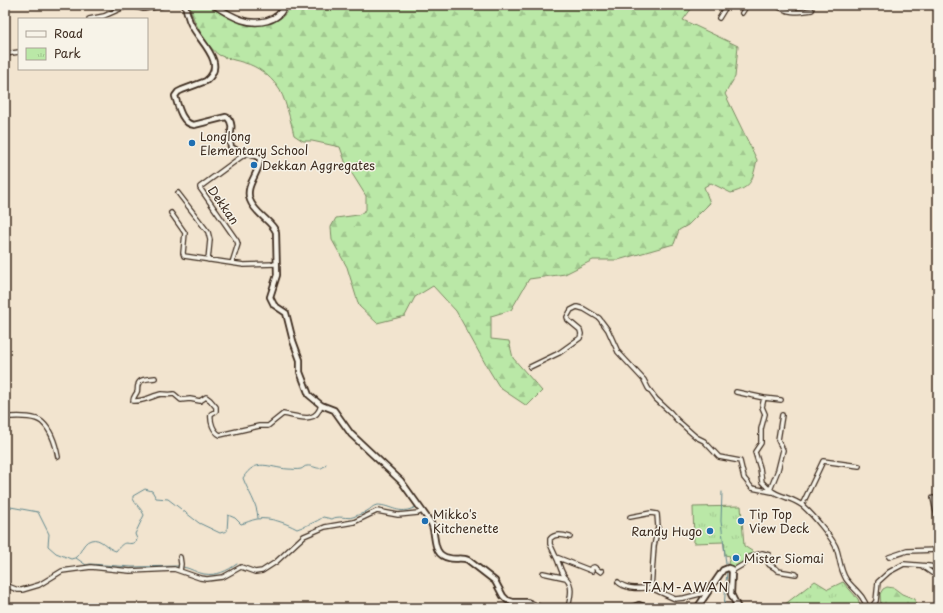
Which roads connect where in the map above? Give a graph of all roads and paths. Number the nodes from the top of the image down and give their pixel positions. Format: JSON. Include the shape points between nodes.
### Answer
{"nodes":[{"id":1,"x":129,"y":5,"type":"edge"},
{"id":2,"x":132,"y":5,"type":"edge"},
{"id":3,"x":161,"y":5,"type":"edge"},
{"id":4,"x":185,"y":5,"type":"edge"},
{"id":5,"x":214,"y":5,"type":"edge"},
{"id":6,"x":284,"y":5,"type":"edge"},
{"id":7,"x":727,"y":5,"type":"edge"},
{"id":8,"x":747,"y":5,"type":"edge"},
{"id":9,"x":776,"y":5,"type":"edge"},
{"id":10,"x":812,"y":10,"type":"dead end"},
{"id":11,"x":742,"y":14,"type":"dead end"},
{"id":12,"x":94,"y":18,"type":"edge"},
{"id":13,"x":719,"y":18,"type":"dead end"},
{"id":14,"x":18,"y":52,"type":"edge"},
{"id":15,"x":5,"y":54,"type":"edge"},
{"id":16,"x":245,"y":154,"type":"junction"},
{"id":17,"x":178,"y":193,"type":"dead end"},
{"id":18,"x":171,"y":213,"type":"dead end"},
{"id":19,"x":208,"y":260,"type":"junction"},
{"id":20,"x":232,"y":263,"type":"junction"},
{"id":21,"x":277,"y":264,"type":"junction"},
{"id":22,"x":530,"y":367,"type":"dead end"},
{"id":23,"x":156,"y":378,"type":"dead end"},
{"id":24,"x":736,"y":392,"type":"dead end"},
{"id":25,"x":764,"y":398,"type":"junction"},
{"id":26,"x":781,"y":400,"type":"dead end"},
{"id":27,"x":321,"y":405,"type":"junction"},
{"id":28,"x":782,"y":415,"type":"dead end"},
{"id":29,"x":5,"y":417,"type":"edge"},
{"id":30,"x":58,"y":457,"type":"dead end"},
{"id":31,"x":859,"y":466,"type":"dead end"},
{"id":32,"x":771,"y":491,"type":"junction"},
{"id":33,"x":933,"y":498,"type":"dead end"},
{"id":34,"x":802,"y":505,"type":"junction"},
{"id":35,"x":422,"y":511,"type":"junction"},
{"id":36,"x":630,"y":517,"type":"dead end"},
{"id":37,"x":938,"y":522,"type":"edge"},
{"id":38,"x":570,"y":537,"type":"dead end"},
{"id":39,"x":938,"y":550,"type":"edge"},
{"id":40,"x":180,"y":557,"type":"dead end"},
{"id":41,"x":556,"y":557,"type":"junction"},
{"id":42,"x":889,"y":557,"type":"dead end"},
{"id":43,"x":921,"y":565,"type":"junction"},
{"id":44,"x":180,"y":568,"type":"junction"},
{"id":45,"x":938,"y":568,"type":"edge"},
{"id":46,"x":602,"y":571,"type":"dead end"},
{"id":47,"x":732,"y":571,"type":"junction"},
{"id":48,"x":543,"y":573,"type":"dead end"},
{"id":49,"x":796,"y":574,"type":"dead end"},
{"id":50,"x":938,"y":575,"type":"edge"},
{"id":51,"x":566,"y":578,"type":"junction"},
{"id":52,"x":618,"y":582,"type":"dead end"},
{"id":53,"x":5,"y":585,"type":"edge"},
{"id":54,"x":652,"y":588,"type":"junction"},
{"id":55,"x":708,"y":592,"type":"junction"},
{"id":56,"x":540,"y":608,"type":"edge"},
{"id":57,"x":568,"y":608,"type":"edge"},
{"id":58,"x":631,"y":608,"type":"edge"},
{"id":59,"x":647,"y":608,"type":"edge"},
{"id":60,"x":697,"y":608,"type":"edge"},
{"id":61,"x":738,"y":608,"type":"edge"},
{"id":62,"x":867,"y":608,"type":"edge"},
{"id":63,"x":871,"y":608,"type":"edge"}],
"edges":[{"from":1,"to":12,"type":"street"},
{"from":2,"to":3,"type":"main road","via":[[143,8]]},
{"from":4,"to":16,"type":"main road","via":[[192,26],[212,53],[214,69],[206,81],[178,92],[175,95],[177,103],[189,124],[228,118],[232,123],[229,138],[231,147]]},
{"from":5,"to":6,"type":"main road","via":[[244,21],[259,22],[275,18]]},
{"from":7,"to":13,"type":"street"},
{"from":8,"to":11,"type":"street"},
{"from":9,"to":10,"type":"street","via":[[784,11],[795,13]]},
{"from":14,"to":15,"type":"street"},
{"from":16,"to":20,"type":"street","name":"Dekkan","via":[[200,187],[237,241]]},
{"from":16,"to":21,"type":"main road","via":[[260,158],[260,166],[249,195],[250,202],[276,230]]},
{"from":17,"to":19,"type":"street","via":[[208,232]]},
{"from":18,"to":19,"type":"street","via":[[185,233],[184,256]]},
{"from":19,"to":20,"type":"street"},
{"from":20,"to":21,"type":"street"},
{"from":21,"to":27,"type":"main road","via":[[278,276],[269,295],[274,305],[286,313],[300,360],[303,383],[309,395]]},
{"from":22,"to":32,"type":"street","via":[[559,353],[580,338],[580,330],[567,317],[574,308],[584,309],[604,324],[618,352],[676,420],[704,441],[719,457],[740,460],[744,478],[752,488]]},
{"from":23,"to":27,"type":"street","via":[[140,382],[133,401],[163,394],[174,394],[181,400],[200,401],[206,397],[216,408],[211,414],[211,421],[220,436],[268,426],[284,414],[307,418],[314,416]]},
{"from":24,"to":25,"type":"street"},
{"from":25,"to":26,"type":"street"},
{"from":25,"to":32,"type":"street","via":[[762,407],[765,414],[761,443],[755,452],[762,482]]},
{"from":27,"to":35,"type":"main road","via":[[334,410],[351,434],[399,478]]},
{"from":28,"to":32,"type":"street","via":[[778,440],[783,450]]},
{"from":29,"to":30,"type":"street","via":[[32,418],[42,422],[53,440]]},
{"from":31,"to":34,"type":"street","via":[[824,462]]},
{"from":32,"to":34,"type":"street"},
{"from":33,"to":37,"type":"street"},
{"from":34,"to":62,"type":"street","via":[[835,545],[842,572],[864,599]]},
{"from":35,"to":44,"type":"street","via":[[398,514],[377,511],[354,522],[325,527],[300,538],[276,562],[262,571],[255,572],[241,567],[223,577],[207,579]]},
{"from":35,"to":56,"type":"main road","via":[[432,526],[440,554],[449,558],[468,560],[494,581],[509,601],[527,602]]},
{"from":36,"to":54,"type":"street","via":[[657,514]]},
{"from":38,"to":41,"type":"street","via":[[557,535],[550,539]]},
{"from":39,"to":42,"type":"street","via":[[907,551]]},
{"from":40,"to":44,"type":"street"},
{"from":41,"to":46,"type":"street","via":[[592,571],[591,568],[594,567]]},
{"from":41,"to":51,"type":"street"},
{"from":43,"to":45,"type":"street"},
{"from":43,"to":50,"type":"street"},
{"from":43,"to":63,"type":"street","via":[[900,565],[881,579],[877,586],[875,604]]},
{"from":44,"to":53,"type":"street","via":[[130,571],[91,568],[62,571],[39,585],[22,590]]},
{"from":47,"to":49,"type":"street","via":[[744,564],[750,556],[764,553],[769,555],[769,566],[778,571]]},
{"from":47,"to":55,"type":"main road","via":[[729,568],[723,570]]},
{"from":47,"to":61,"type":"main road","via":[[731,594]]},
{"from":48,"to":51,"type":"street"},
{"from":51,"to":57,"type":"street","via":[[571,588]]},
{"from":52,"to":54,"type":"street","via":[[621,586]]},
{"from":54,"to":55,"type":"street","via":[[675,599]]},
{"from":55,"to":60,"type":"main road"},
{"from":58,"to":59,"type":"main road","via":[[639,605]]}]}
